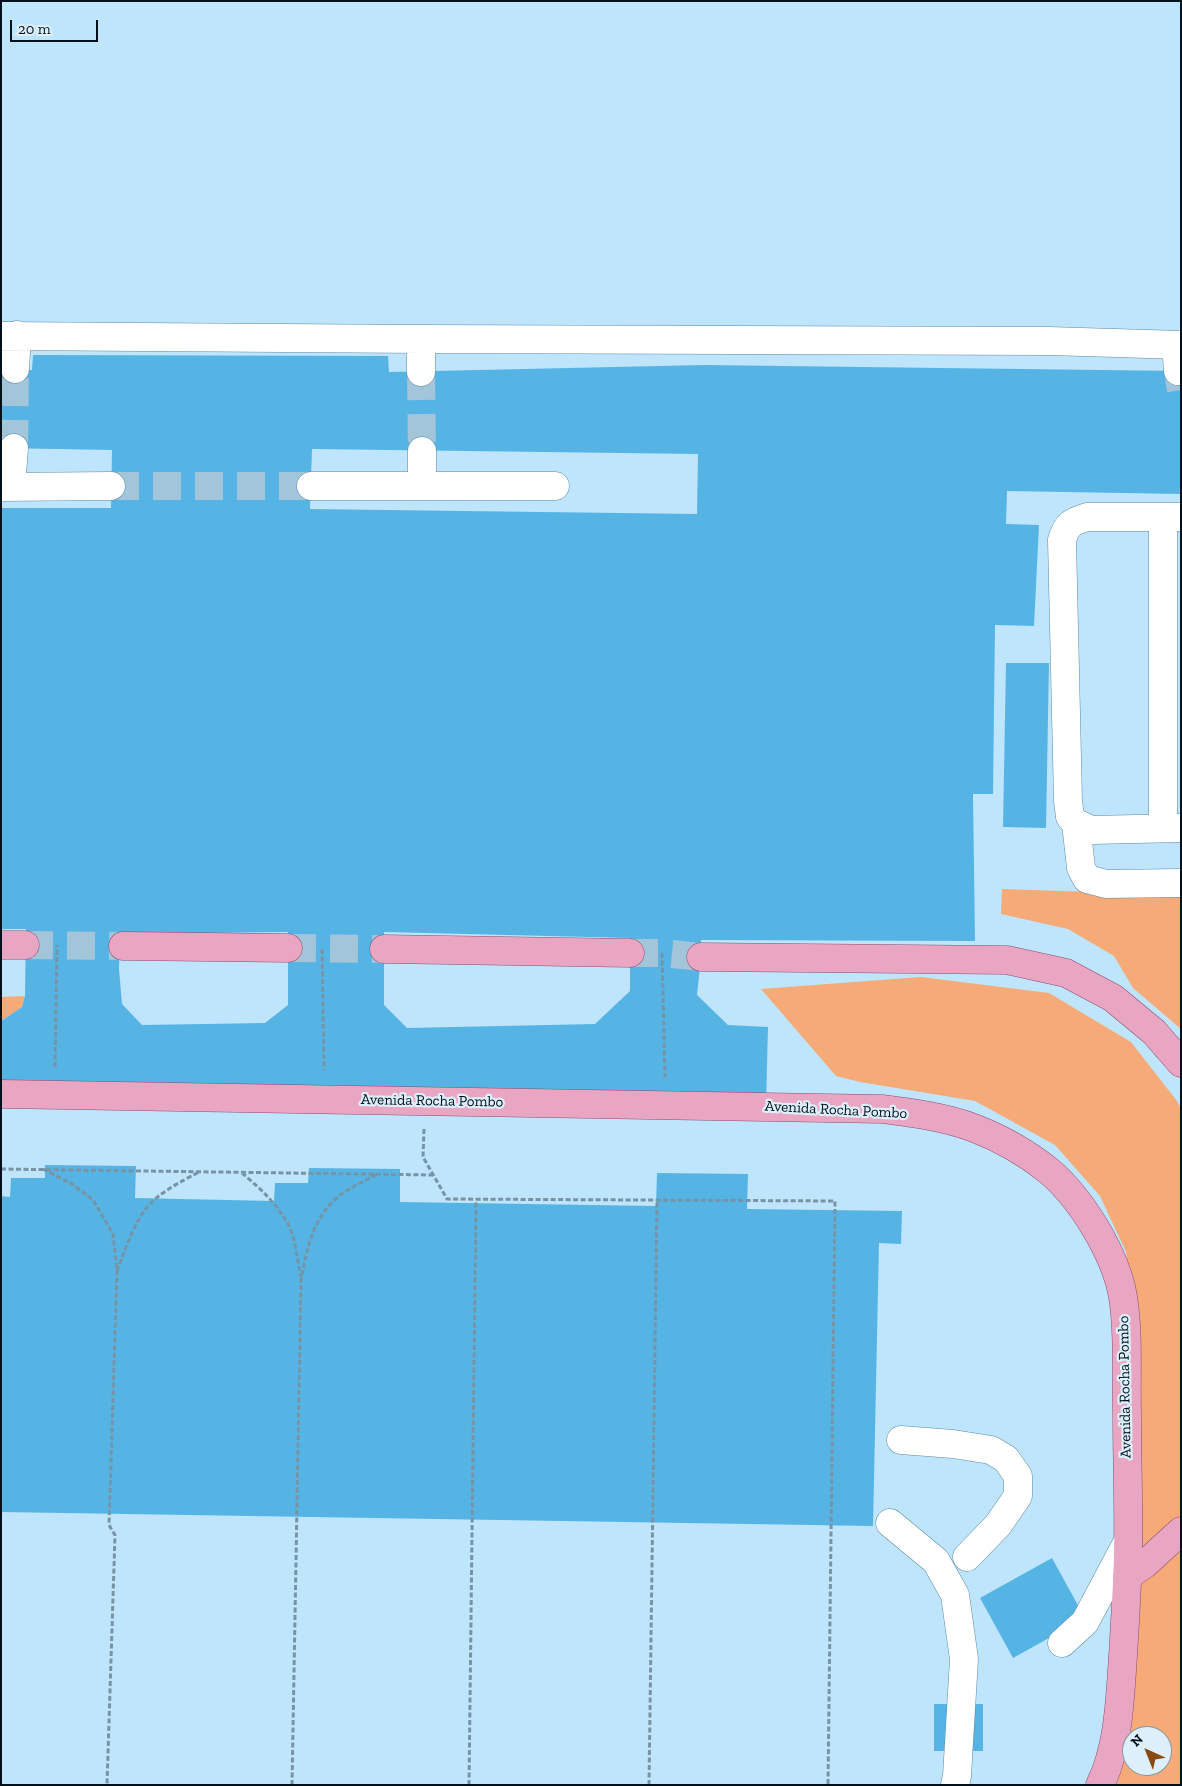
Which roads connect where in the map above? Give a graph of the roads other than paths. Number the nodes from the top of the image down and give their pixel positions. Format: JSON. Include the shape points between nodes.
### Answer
{"nodes":[{"id":1,"x":9,"y":335,"type":"edge"},
{"id":2,"x":422,"y":339,"type":"junction"},
{"id":3,"x":1178,"y":345,"type":"edge"},
{"id":4,"x":15,"y":369,"type":"tunnel mouth"},
{"id":5,"x":1178,"y":371,"type":"dead end"},
{"id":6,"x":420,"y":372,"type":"tunnel mouth"},
{"id":7,"x":14,"y":448,"type":"tunnel mouth"},
{"id":8,"x":422,"y":451,"type":"tunnel mouth"},
{"id":9,"x":422,"y":485,"type":"junction"},
{"id":10,"x":111,"y":486,"type":"tunnel mouth"},
{"id":11,"x":311,"y":486,"type":"tunnel mouth"},
{"id":12,"x":555,"y":486,"type":"dead end"},
{"id":13,"x":6,"y":487,"type":"edge"},
{"id":14,"x":1172,"y":517,"type":"edge"},
{"id":15,"x":1076,"y":823,"type":"junction"},
{"id":16,"x":1172,"y":828,"type":"edge"},
{"id":17,"x":1181,"y":883,"type":"edge"},
{"id":18,"x":123,"y":946,"type":"tunnel mouth"},
{"id":19,"x":288,"y":948,"type":"tunnel mouth"},
{"id":20,"x":384,"y":949,"type":"tunnel mouth"},
{"id":21,"x":630,"y":953,"type":"tunnel mouth"},
{"id":22,"x":701,"y":957,"type":"tunnel mouth"},
{"id":23,"x":1181,"y":1063,"type":"edge"},
{"id":24,"x":1,"y":1094,"type":"edge"},
{"id":25,"x":901,"y":1440,"type":"dead end"},
{"id":26,"x":890,"y":1523,"type":"dead end"},
{"id":27,"x":1181,"y":1531,"type":"edge"},
{"id":28,"x":1128,"y":1541,"type":"junction"},
{"id":29,"x":967,"y":1557,"type":"dead end"},
{"id":30,"x":1127,"y":1576,"type":"junction"},
{"id":31,"x":1062,"y":1643,"type":"dead end"},
{"id":32,"x":955,"y":1785,"type":"edge"},
{"id":33,"x":1100,"y":1785,"type":"edge"}],
"edges":[{"from":1,"to":2,"type":"lane"},
{"from":1,"to":4,"type":"lane"},
{"from":2,"to":3,"type":"lane","via":[[1049,341]]},
{"from":2,"to":6,"type":"lane"},
{"from":3,"to":5,"type":"lane"},
{"from":7,"to":13,"type":"lane"},
{"from":8,"to":9,"type":"lane"},
{"from":9,"to":11,"type":"lane"},
{"from":9,"to":12,"type":"lane"},
{"from":10,"to":13,"type":"lane"},
{"from":14,"to":15,"type":"lane","via":[[1087,517],[1073,521],[1062,540],[1068,801],[1070,817]]},
{"from":14,"to":16,"type":"lane"},
{"from":15,"to":16,"type":"lane","via":[[1091,830]]},
{"from":15,"to":17,"type":"lane","via":[[1081,868],[1087,879],[1106,884]]},
{"from":18,"to":19,"type":"main road"},
{"from":20,"to":21,"type":"main road"},
{"from":22,"to":23,"type":"main road","via":[[1006,960],[1040,967],[1066,973],[1114,998],[1154,1032]]},
{"from":24,"to":28,"type":"main road","name":"Avenida Rocha Pombo","via":[[882,1109],[933,1116],[983,1132],[1015,1148],[1050,1172],[1093,1225],[1113,1261],[1123,1298],[1126,1340]]},
{"from":25,"to":29,"type":"lane","via":[[991,1450],[1006,1459],[1018,1476],[1018,1496],[998,1525]]},
{"from":26,"to":32,"type":"lane","via":[[936,1561],[955,1595],[964,1659]]},
{"from":27,"to":30,"type":"main road","via":[[1146,1564]]},
{"from":28,"to":30,"type":"main road","name":"Avenida Rocha Pombo"},
{"from":28,"to":31,"type":"lane","via":[[1085,1622]]},
{"from":30,"to":33,"type":"main road","name":"Avenida Rocha Pombo","via":[[1120,1699],[1113,1745]]}]}
